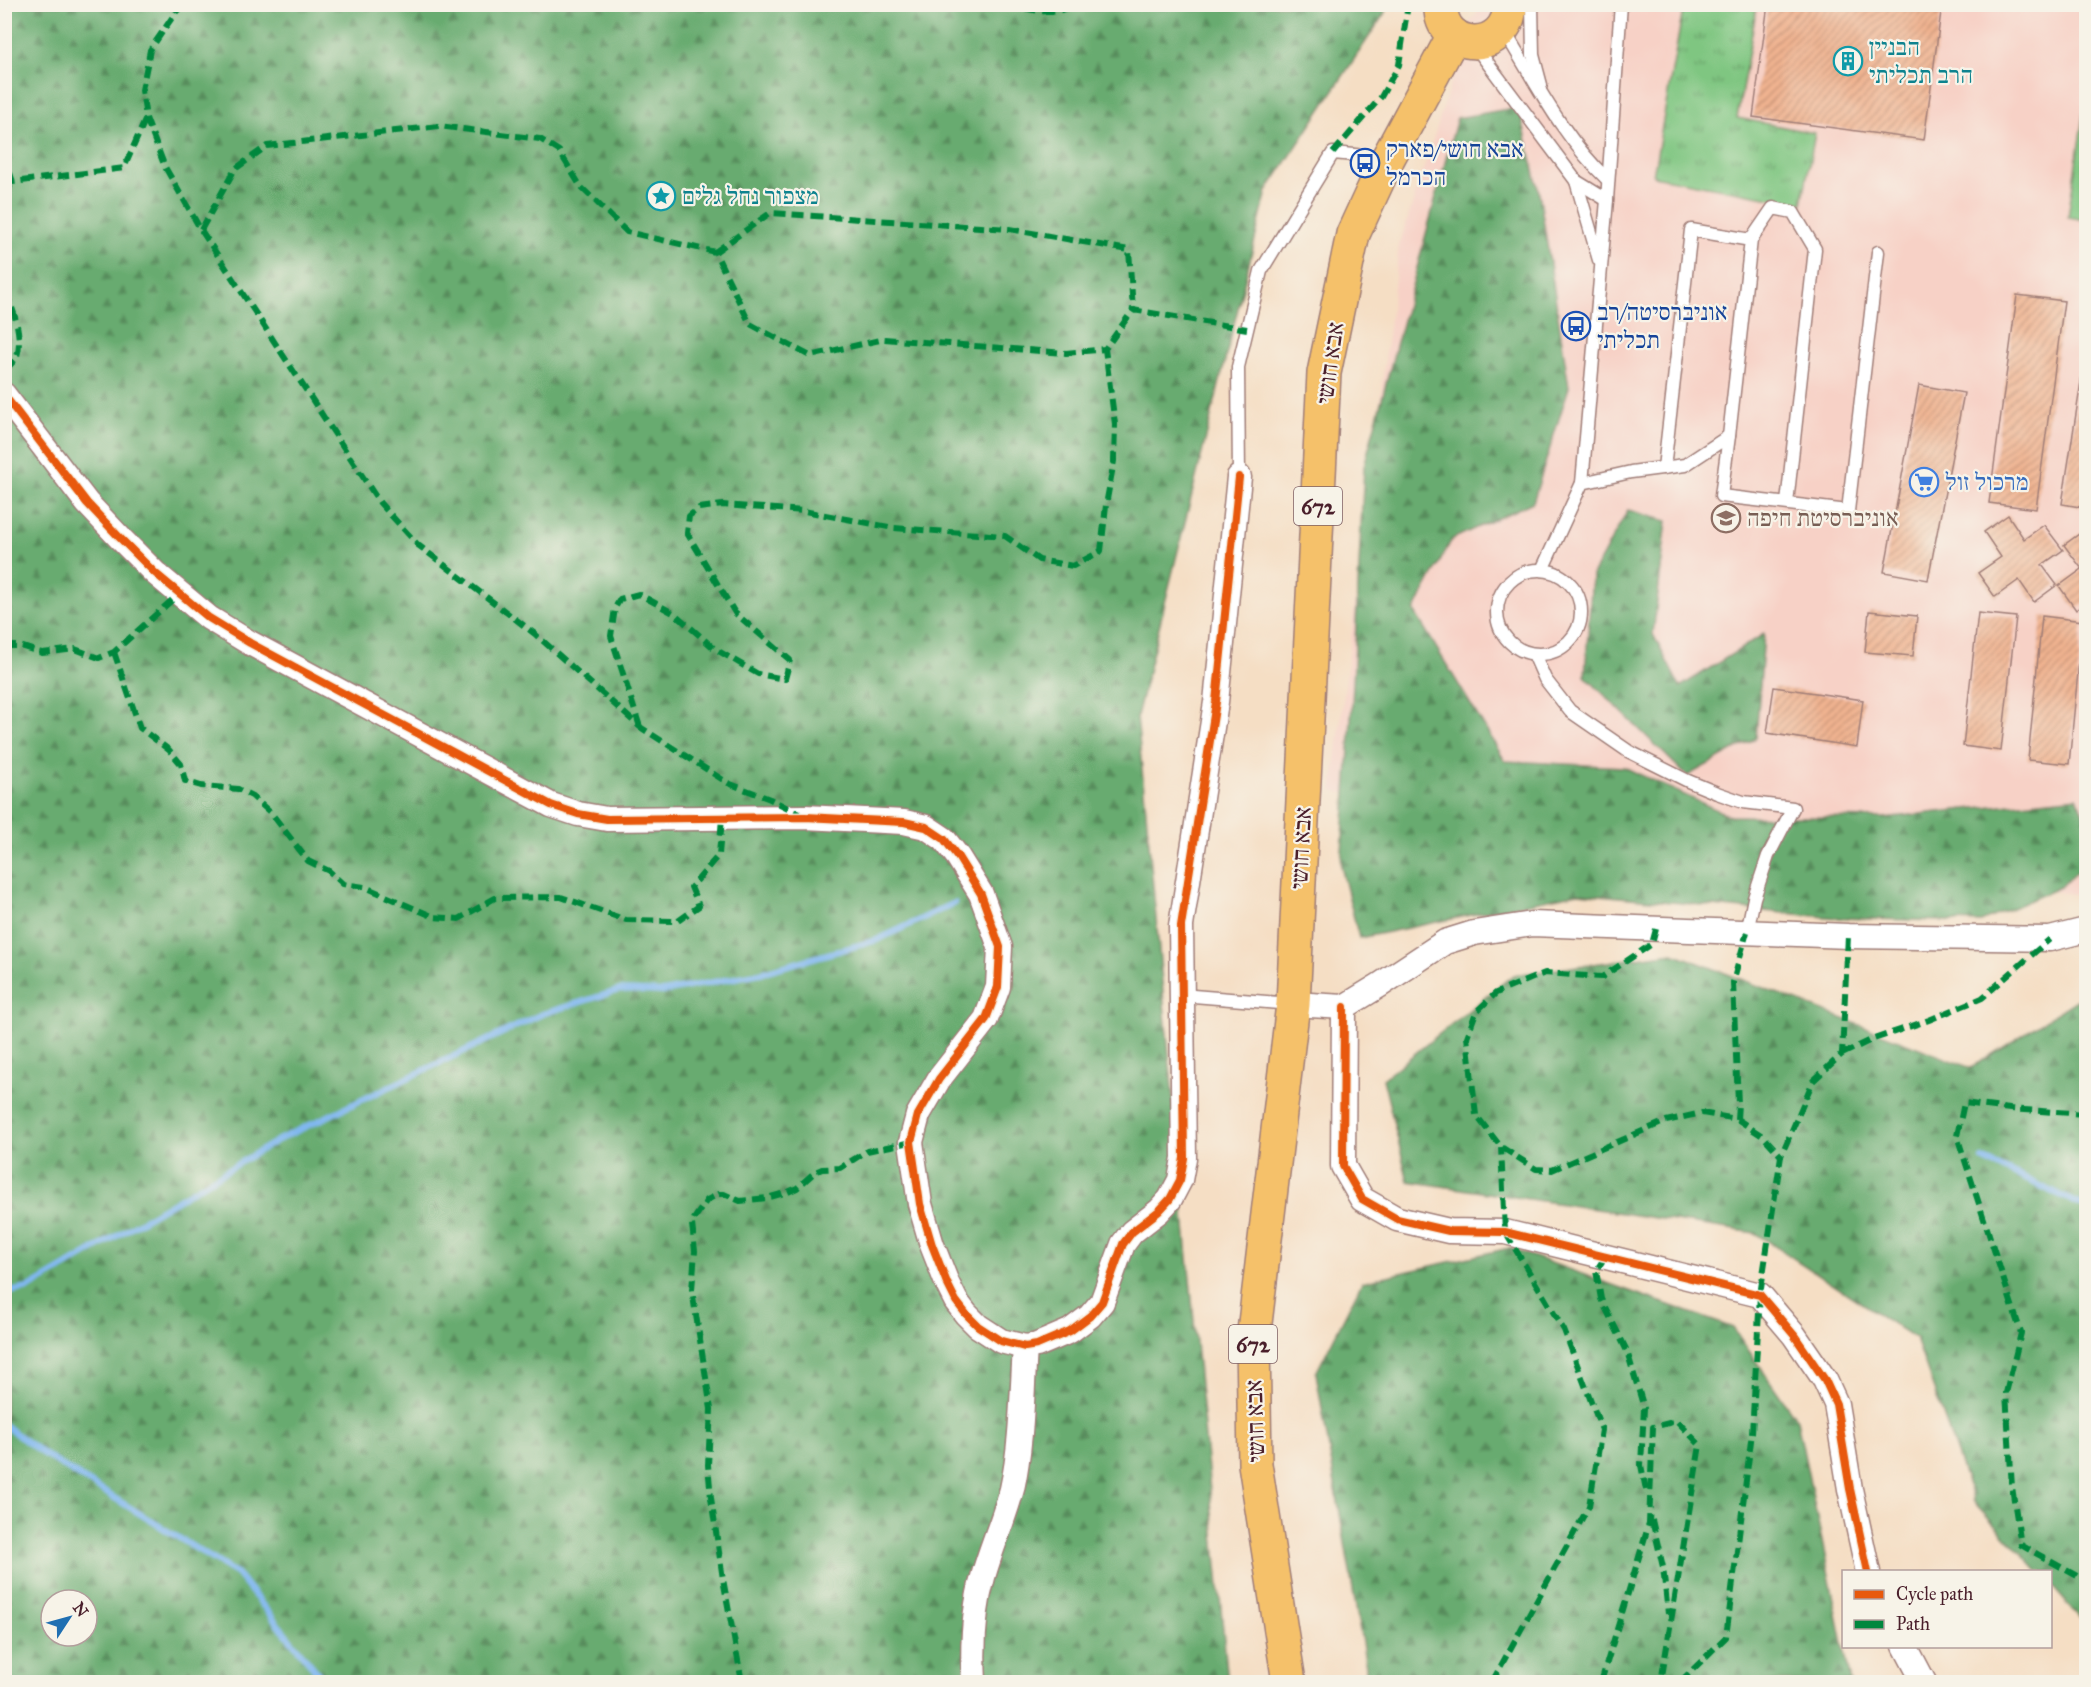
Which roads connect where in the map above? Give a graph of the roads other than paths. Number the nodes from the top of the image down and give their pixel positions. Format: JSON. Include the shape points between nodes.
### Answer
{"nodes":[{"id":1,"x":1441,"y":4,"type":"edge"},
{"id":2,"x":1532,"y":4,"type":"edge"},
{"id":3,"x":1621,"y":4,"type":"edge"},
{"id":4,"x":1506,"y":17,"type":"edge"},
{"id":5,"x":1463,"y":39,"type":"junction"},
{"id":6,"x":1543,"y":95,"type":"junction"},
{"id":7,"x":1388,"y":158,"type":"junction"},
{"id":8,"x":1608,"y":180,"type":"junction"},
{"id":9,"x":1576,"y":181,"type":"junction"},
{"id":10,"x":1607,"y":200,"type":"junction"},
{"id":11,"x":1751,"y":240,"type":"junction"},
{"id":12,"x":1878,"y":252,"type":"dead end"},
{"id":13,"x":1601,"y":268,"type":"junction"},
{"id":14,"x":4,"y":395,"type":"edge"},
{"id":15,"x":1729,"y":436,"type":"junction"},
{"id":16,"x":1664,"y":468,"type":"junction"},
{"id":17,"x":1239,"y":477,"type":"joint"},
{"id":18,"x":1582,"y":483,"type":"junction"},
{"id":19,"x":1786,"y":503,"type":"junction"},
{"id":20,"x":1542,"y":570,"type":"junction"},
{"id":21,"x":1534,"y":654,"type":"junction"},
{"id":22,"x":2086,"y":930,"type":"edge"},
{"id":23,"x":1747,"y":933,"type":"junction"},
{"id":24,"x":1181,"y":994,"type":"junction"},
{"id":25,"x":1293,"y":1004,"type":"junction"},
{"id":26,"x":1344,"y":1006,"type":"junction"},
{"id":27,"x":1025,"y":1347,"type":"junction"},
{"id":28,"x":1868,"y":1570,"type":"edge"},
{"id":29,"x":1906,"y":1648,"type":"edge"},
{"id":30,"x":974,"y":1683,"type":"edge"},
{"id":31,"x":1289,"y":1683,"type":"edge"},
{"id":32,"x":1924,"y":1683,"type":"edge"}],
"edges":[{"from":1,"to":5,"type":"main road","via":[[1447,28]]},
{"from":2,"to":6,"type":"lane","via":[[1533,55]]},
{"from":3,"to":8,"type":"lane"},
{"from":4,"to":5,"type":"main road","via":[[1494,37],[1484,42]]},
{"from":4,"to":6,"type":"lane"},
{"from":5,"to":7,"type":"main road","name":"אבא חושי","number":"672"},
{"from":5,"to":9,"type":"lane"},
{"from":6,"to":8,"type":"lane","via":[[1575,144]]},
{"from":7,"to":17,"type":"lane","via":[[1333,153],[1261,271],[1238,367]]},
{"from":7,"to":25,"type":"main road","name":"אבא חושי","number":"672","via":[[1353,234],[1324,372]]},
{"from":8,"to":10,"type":"lane"},
{"from":9,"to":10,"type":"lane"},
{"from":9,"to":13,"type":"lane"},
{"from":10,"to":13,"type":"lane"},
{"from":11,"to":15,"type":"lane"},
{"from":11,"to":16,"type":"lane","via":[[1691,230]]},
{"from":11,"to":19,"type":"lane","via":[[1773,208],[1793,212],[1815,249]]},
{"from":12,"to":19,"type":"lane","via":[[1848,511]]},
{"from":13,"to":18,"type":"lane"},
{"from":14,"to":27,"type":"street","via":[[94,510],[155,573],[209,618],[250,644],[551,805],[607,819],[886,820],[926,827],[944,839],[981,894],[999,947],[998,987],[986,1019],[939,1079],[918,1115],[911,1142],[915,1174],[932,1245],[956,1301],[978,1326],[1001,1341]]},
{"from":15,"to":16,"type":"lane","via":[[1685,465]]},
{"from":15,"to":19,"type":"lane","via":[[1721,496]]},
{"from":16,"to":18,"type":"lane"},
{"from":17,"to":24,"type":"street","via":[[1216,702],[1181,926]]},
{"from":18,"to":20,"type":"lane"},
{"from":20,"to":21,"type":"lane","via":[[1528,571],[1515,578],[1504,587],[1498,601],[1500,630],[1520,650]]},
{"from":20,"to":21,"type":"lane","via":[[1571,586],[1580,616],[1570,640],[1560,648]]},
{"from":21,"to":23,"type":"lane","via":[[1545,679],[1570,711],[1628,751],[1717,793],[1793,808],[1768,856]]},
{"from":22,"to":23,"type":"street","via":[[2050,939]]},
{"from":23,"to":26,"type":"street","via":[[1532,924],[1502,927],[1445,942]]},
{"from":24,"to":25,"type":"lane"},
{"from":24,"to":27,"type":"street","via":[[1184,1158],[1180,1180],[1160,1211],[1123,1244],[1102,1302],[1090,1316],[1070,1331]]},
{"from":25,"to":26,"type":"street"},
{"from":25,"to":31,"type":"main road","name":"אבא חושי","number":"672","via":[[1253,1340],[1255,1464]]},
{"from":26,"to":28,"type":"street","via":[[1343,1166],[1362,1199],[1397,1220],[1449,1231],[1505,1232],[1760,1295],[1794,1335],[1825,1380],[1836,1404]]},
{"from":27,"to":30,"type":"street","via":[[1018,1458],[975,1612]]},
{"from":29,"to":32,"type":"street"}]}
